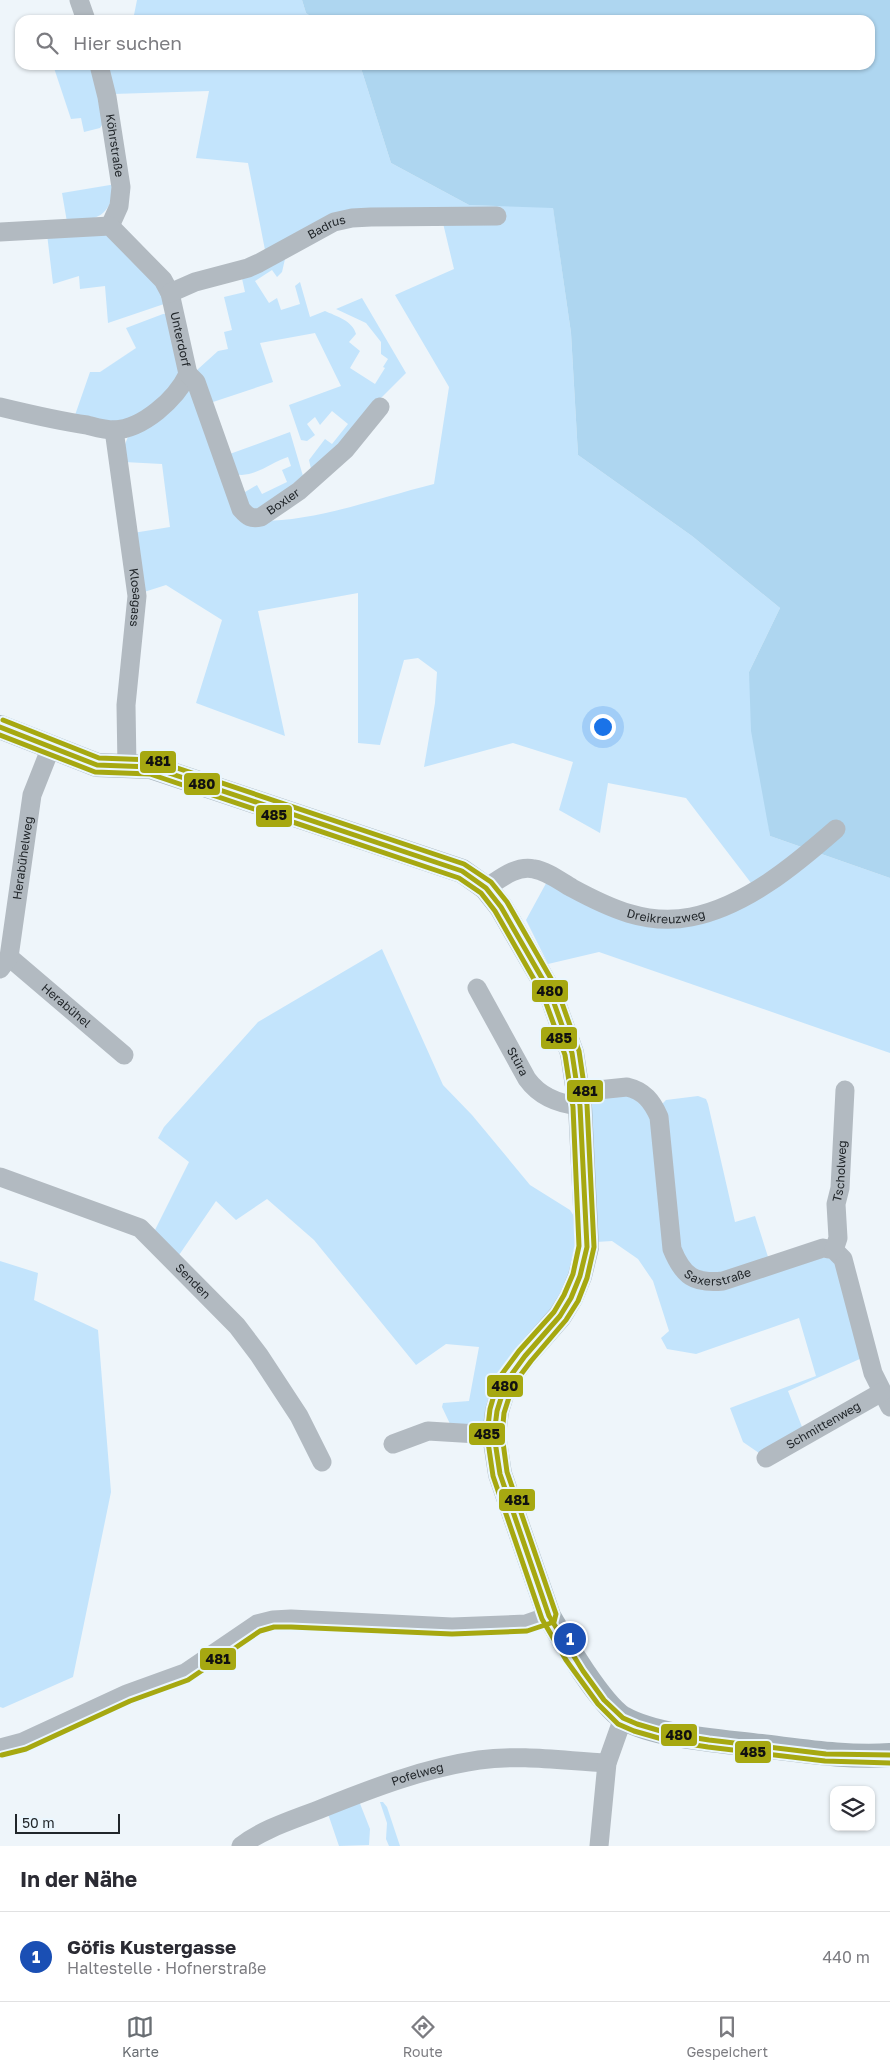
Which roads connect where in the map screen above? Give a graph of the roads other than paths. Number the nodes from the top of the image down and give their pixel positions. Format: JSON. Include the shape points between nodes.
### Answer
{"nodes":[{"id":1,"x":79,"y":0,"type":"edge"},
{"id":2,"x":84,"y":15,"type":"edge"},
{"id":3,"x":100,"y":70,"type":"edge"},
{"id":4,"x":497,"y":216,"type":"dead end"},
{"id":5,"x":110,"y":226,"type":"junction"},
{"id":6,"x":0,"y":232,"type":"edge"},
{"id":7,"x":170,"y":293,"type":"junction"},
{"id":8,"x":188,"y":374,"type":"junction"},
{"id":9,"x":0,"y":407,"type":"edge"},
{"id":10,"x":380,"y":407,"type":"dead end"},
{"id":11,"x":114,"y":430,"type":"junction"},
{"id":12,"x":0,"y":727,"type":"edge"},
{"id":13,"x":51,"y":747,"type":"junction"},
{"id":14,"x":127,"y":766,"type":"junction"},
{"id":15,"x":836,"y":829,"type":"dead end"},
{"id":16,"x":486,"y":888,"type":"junction"},
{"id":17,"x":4,"y":963,"type":"edge"},
{"id":18,"x":477,"y":988,"type":"dead end"},
{"id":19,"x":124,"y":1055,"type":"dead end"},
{"id":20,"x":845,"y":1090,"type":"dead end"},
{"id":21,"x":579,"y":1099,"type":"junction"},
{"id":22,"x":0,"y":1177,"type":"edge"},
{"id":23,"x":834,"y":1250,"type":"junction"},
{"id":24,"x":886,"y":1400,"type":"edge"},
{"id":25,"x":494,"y":1435,"type":"junction"},
{"id":26,"x":393,"y":1444,"type":"dead end"},
{"id":27,"x":766,"y":1458,"type":"dead end"},
{"id":28,"x":322,"y":1462,"type":"dead end"},
{"id":29,"x":549,"y":1616,"type":"junction"},
{"id":30,"x":623,"y":1718,"type":"junction"},
{"id":31,"x":0,"y":1748,"type":"edge"},
{"id":32,"x":890,"y":1755,"type":"edge"},
{"id":33,"x":607,"y":1763,"type":"junction"},
{"id":34,"x":241,"y":1846,"type":"edge"},
{"id":35,"x":599,"y":1846,"type":"edge"}],
"edges":[{"from":1,"to":2,"type":"street"},
{"from":3,"to":5,"type":"street","name":"Köhrstraße","via":[[121,187],[119,206]]},
{"from":4,"to":7,"type":"street","name":"Badrus","via":[[352,218],[334,222],[248,268],[195,282]]},
{"from":5,"to":6,"type":"street"},
{"from":5,"to":7,"type":"street","name":"Unterdorf","via":[[163,280]]},
{"from":7,"to":8,"type":"street","name":"Unterdorf"},
{"from":8,"to":10,"type":"street","name":"Boxler","via":[[196,382],[241,509],[254,518],[261,517],[299,491],[345,450]]},
{"from":8,"to":11,"type":"street","name":"Unterdorf","via":[[166,403],[149,417],[132,426]]},
{"from":9,"to":11,"type":"street","name":"Unterdorf"},
{"from":11,"to":14,"type":"street","name":"Klosagass","via":[[137,596],[126,705]]},
{"from":12,"to":13,"type":"main road"},
{"from":13,"to":14,"type":"main road","via":[[97,765]]},
{"from":13,"to":17,"type":"street","name":"Herabühelweg","via":[[32,794]]},
{"from":14,"to":16,"type":"main road","via":[[151,767],[462,870]]},
{"from":15,"to":16,"type":"street","name":"Dreikreuzweg","via":[[785,870],[745,896],[690,918],[628,914],[534,869],[520,869]]},
{"from":16,"to":21,"type":"main road","via":[[501,907],[550,992],[572,1053]]},
{"from":17,"to":19,"type":"street","name":"Herabühel"},
{"from":18,"to":21,"type":"street","name":"Stüra","via":[[535,1090],[566,1105]]},
{"from":20,"to":23,"type":"street","name":"Tscholweg","via":[[840,1188],[836,1204],[838,1238]]},
{"from":21,"to":23,"type":"street","name":"Saxerstraße","via":[[627,1087],[649,1098],[659,1117],[672,1249],[685,1273],[696,1280],[723,1281],[823,1248]]},
{"from":21,"to":25,"type":"main road","via":[[587,1247],[580,1276],[560,1316],[506,1382]]},
{"from":22,"to":28,"type":"street","name":"Senden","via":[[140,1228],[236,1326],[259,1355],[299,1416]]},
{"from":23,"to":24,"type":"street","via":[[843,1259],[872,1372]]},
{"from":24,"to":27,"type":"street","name":"Schmittenweg"},
{"from":25,"to":26,"type":"street","via":[[428,1431]]},
{"from":25,"to":29,"type":"main road","via":[[500,1474]]},
{"from":29,"to":30,"type":"main road","via":[[604,1699]]},
{"from":29,"to":31,"type":"street","via":[[526,1624],[452,1627],[273,1620],[249,1628],[185,1673],[126,1694],[23,1742]]},
{"from":30,"to":32,"type":"main road","via":[[690,1738],[827,1753]]},
{"from":30,"to":33,"type":"street"},
{"from":33,"to":34,"type":"street","name":"Pofelweg","via":[[508,1758],[450,1766],[384,1784],[278,1826]]},
{"from":33,"to":35,"type":"street"}]}
